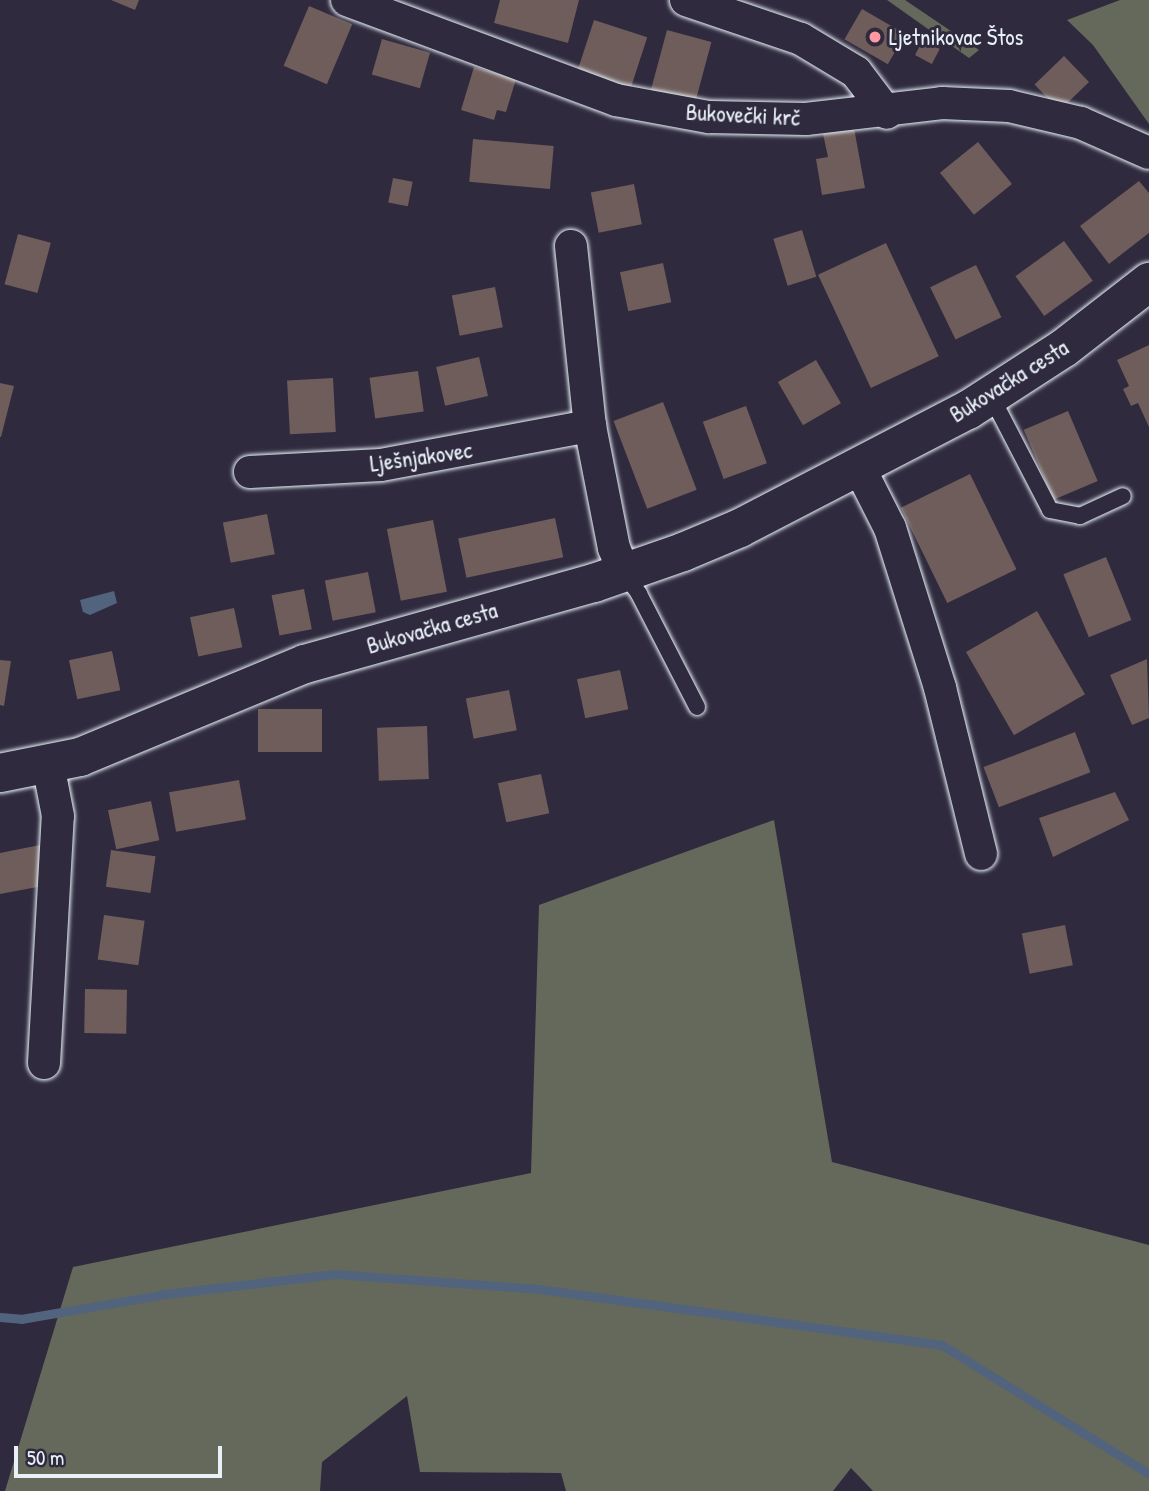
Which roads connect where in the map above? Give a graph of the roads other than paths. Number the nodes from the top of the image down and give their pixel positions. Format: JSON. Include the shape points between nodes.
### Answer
{"nodes":[{"id":1,"x":347,"y":0,"type":"edge"},
{"id":2,"x":685,"y":0,"type":"edge"},
{"id":3,"x":887,"y":113,"type":"junction"},
{"id":4,"x":1149,"y":153,"type":"edge"},
{"id":5,"x":571,"y":246,"type":"dead end"},
{"id":6,"x":1149,"y":282,"type":"edge"},
{"id":7,"x":991,"y":396,"type":"junction"},
{"id":8,"x":590,"y":426,"type":"junction"},
{"id":9,"x":859,"y":467,"type":"junction"},
{"id":10,"x":250,"y":472,"type":"dead end"},
{"id":11,"x":1123,"y":496,"type":"dead end"},
{"id":12,"x":624,"y":573,"type":"junction"},
{"id":13,"x":697,"y":707,"type":"dead end"},
{"id":14,"x":48,"y":764,"type":"junction"},
{"id":15,"x":0,"y":773,"type":"edge"},
{"id":16,"x":981,"y":854,"type":"dead end"},
{"id":17,"x":44,"y":1063,"type":"dead end"}],
"edges":[{"from":1,"to":3,"type":"street","name":"Bukovečki krč","via":[[616,100],[709,117],[806,119]]},
{"from":2,"to":3,"type":"street","via":[[801,39],[856,72]]},
{"from":3,"to":4,"type":"street","name":"Bukovečki krč","via":[[942,103],[1009,106],[1081,122]]},
{"from":5,"to":8,"type":"street"},
{"from":6,"to":7,"type":"main road","name":"Bukovačka cesta","via":[[1064,348]]},
{"from":7,"to":9,"type":"main road","name":"Bukovačka cesta"},
{"from":7,"to":11,"type":"lane","via":[[1050,510],[1080,516]]},
{"from":8,"to":10,"type":"street","name":"Lješnjakovec","via":[[381,466]]},
{"from":8,"to":12,"type":"street","via":[[614,548]]},
{"from":9,"to":12,"type":"main road","name":"Bukovačka cesta","via":[[740,528]]},
{"from":9,"to":16,"type":"street","via":[[890,528],[940,688]]},
{"from":12,"to":13,"type":"lane"},
{"from":12,"to":14,"type":"main road","name":"Bukovačka cesta","via":[[305,664],[80,757]]},
{"from":14,"to":15,"type":"main road","name":"Bukovačka cesta"},
{"from":14,"to":17,"type":"street","via":[[58,816]]}]}
